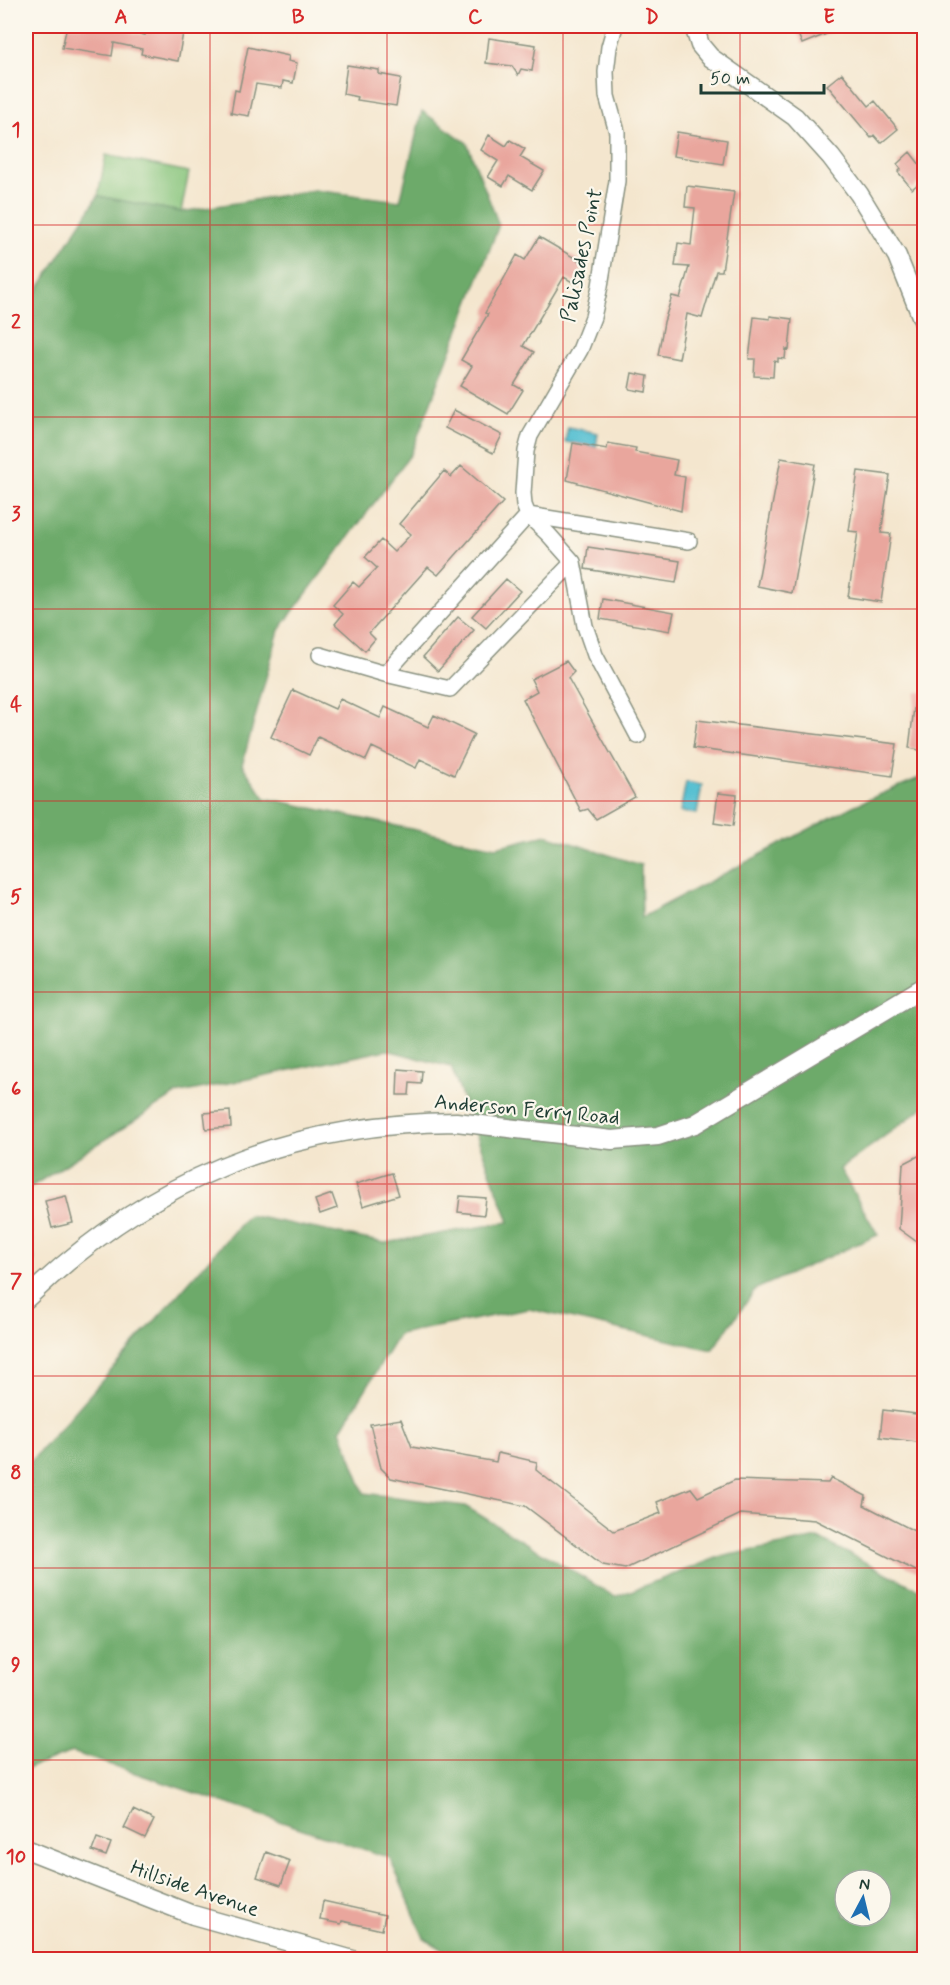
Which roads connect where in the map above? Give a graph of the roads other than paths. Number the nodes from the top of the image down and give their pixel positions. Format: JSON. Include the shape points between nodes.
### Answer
{"nodes":[{"id":1,"x":615,"y":26,"type":"edge"},
{"id":2,"x":694,"y":26,"type":"edge"},
{"id":3,"x":924,"y":323,"type":"edge"},
{"id":4,"x":528,"y":515,"type":"junction"},
{"id":5,"x":689,"y":541,"type":"dead end"},
{"id":6,"x":573,"y":562,"type":"junction"},
{"id":7,"x":320,"y":656,"type":"dead end"},
{"id":8,"x":385,"y":674,"type":"junction"},
{"id":9,"x":638,"y":736,"type":"dead end"},
{"id":10,"x":924,"y":987,"type":"edge"},
{"id":11,"x":26,"y":1299,"type":"edge"},
{"id":12,"x":26,"y":1849,"type":"edge"},
{"id":13,"x":353,"y":1959,"type":"edge"}],
"edges":[{"from":1,"to":4,"type":"street","name":"Palisades Point","via":[[606,72],[616,132],[617,181],[606,253],[593,317],[580,350],[530,436],[523,493]]},
{"from":2,"to":3,"type":"street","via":[[700,45],[710,57],[795,117],[831,157],[897,256]]},
{"from":4,"to":5,"type":"street"},
{"from":4,"to":6,"type":"street"},
{"from":4,"to":8,"type":"street"},
{"from":6,"to":8,"type":"street","via":[[450,689]]},
{"from":6,"to":9,"type":"street","via":[[585,626],[595,655]]},
{"from":7,"to":8,"type":"street"},
{"from":10,"to":11,"type":"street","name":"Anderson Ferry Road","via":[[695,1124],[658,1136],[612,1140],[433,1122],[341,1131],[252,1154],[178,1186],[129,1215],[82,1248]]},
{"from":12,"to":13,"type":"street","name":"Hillside Avenue","via":[[192,1915]]}]}
